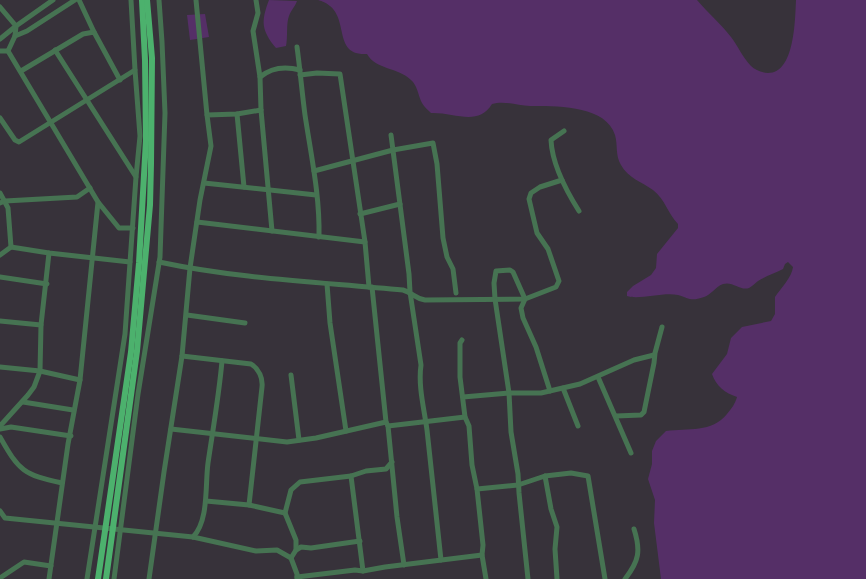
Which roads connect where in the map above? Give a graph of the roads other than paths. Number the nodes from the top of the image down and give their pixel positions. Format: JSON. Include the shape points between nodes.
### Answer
{"nodes":[{"id":1,"x":53,"y":0,"type":"edge"},
{"id":2,"x":75,"y":0,"type":"edge"},
{"id":3,"x":79,"y":0,"type":"edge"},
{"id":4,"x":131,"y":0,"type":"edge"},
{"id":5,"x":142,"y":0,"type":"edge"},
{"id":6,"x":147,"y":0,"type":"edge"},
{"id":7,"x":159,"y":0,"type":"edge"},
{"id":8,"x":196,"y":0,"type":"edge"},
{"id":9,"x":256,"y":0,"type":"edge"},
{"id":10,"x":0,"y":7,"type":"edge"},
{"id":11,"x":16,"y":26,"type":"junction"},
{"id":12,"x":94,"y":32,"type":"junction"},
{"id":13,"x":15,"y":36,"type":"junction"},
{"id":14,"x":0,"y":39,"type":"edge"},
{"id":15,"x":297,"y":46,"type":"dead end"},
{"id":16,"x":55,"y":50,"type":"junction"},
{"id":17,"x":0,"y":51,"type":"edge"},
{"id":18,"x":8,"y":51,"type":"junction"},
{"id":19,"x":135,"y":70,"type":"junction"},
{"id":20,"x":21,"y":71,"type":"junction"},
{"id":21,"x":300,"y":73,"type":"junction"},
{"id":22,"x":260,"y":77,"type":"junction"},
{"id":23,"x":120,"y":80,"type":"junction"},
{"id":24,"x":87,"y":101,"type":"junction"},
{"id":25,"x":261,"y":110,"type":"junction"},
{"id":26,"x":237,"y":114,"type":"junction"},
{"id":27,"x":207,"y":116,"type":"junction"},
{"id":28,"x":0,"y":118,"type":"edge"},
{"id":29,"x":52,"y":123,"type":"junction"},
{"id":30,"x":564,"y":131,"type":"dead end"},
{"id":31,"x":391,"y":135,"type":"dead end"},
{"id":32,"x":393,"y":150,"type":"junction"},
{"id":33,"x":353,"y":161,"type":"junction"},
{"id":34,"x":314,"y":171,"type":"junction"},
{"id":35,"x":136,"y":177,"type":"junction"},
{"id":36,"x":562,"y":180,"type":"junction"},
{"id":37,"x":204,"y":183,"type":"junction"},
{"id":38,"x":244,"y":187,"type":"junction"},
{"id":39,"x":90,"y":188,"type":"junction"},
{"id":40,"x":269,"y":190,"type":"junction"},
{"id":41,"x":0,"y":193,"type":"edge"},
{"id":42,"x":316,"y":195,"type":"junction"},
{"id":43,"x":2,"y":202,"type":"edge"},
{"id":44,"x":98,"y":202,"type":"junction"},
{"id":45,"x":400,"y":204,"type":"junction"},
{"id":46,"x":580,"y":211,"type":"dead end"},
{"id":47,"x":360,"y":214,"type":"junction"},
{"id":48,"x":197,"y":222,"type":"junction"},
{"id":49,"x":133,"y":228,"type":"junction"},
{"id":50,"x":272,"y":231,"type":"junction"},
{"id":51,"x":319,"y":237,"type":"junction"},
{"id":52,"x":365,"y":242,"type":"junction"},
{"id":53,"x":10,"y":247,"type":"junction"},
{"id":54,"x":49,"y":253,"type":"junction"},
{"id":55,"x":0,"y":255,"type":"edge"},
{"id":56,"x":92,"y":257,"type":"junction"},
{"id":57,"x":130,"y":262,"type":"junction"},
{"id":58,"x":159,"y":262,"type":"junction"},
{"id":59,"x":190,"y":268,"type":"junction"},
{"id":60,"x":0,"y":277,"type":"edge"},
{"id":61,"x":47,"y":284,"type":"junction"},
{"id":62,"x":327,"y":284,"type":"junction"},
{"id":63,"x":371,"y":287,"type":"junction"},
{"id":64,"x":128,"y":288,"type":"junction"},
{"id":65,"x":137,"y":289,"type":"junction"},
{"id":66,"x":410,"y":292,"type":"junction"},
{"id":67,"x":456,"y":293,"type":"dead end"},
{"id":68,"x":496,"y":298,"type":"junction"},
{"id":69,"x":525,"y":299,"type":"junction"},
{"id":70,"x":187,"y":315,"type":"junction"},
{"id":71,"x":0,"y":321,"type":"edge"},
{"id":72,"x":245,"y":323,"type":"dead end"},
{"id":73,"x":41,"y":325,"type":"junction"},
{"id":74,"x":662,"y":328,"type":"dead end"},
{"id":75,"x":462,"y":340,"type":"dead end"},
{"id":76,"x":654,"y":355,"type":"junction"},
{"id":77,"x":182,"y":356,"type":"junction"},
{"id":78,"x":222,"y":361,"type":"junction"},
{"id":79,"x":0,"y":367,"type":"edge"},
{"id":80,"x":40,"y":371,"type":"junction"},
{"id":81,"x":291,"y":375,"type":"dead end"},
{"id":82,"x":598,"y":377,"type":"junction"},
{"id":83,"x":80,"y":380,"type":"junction"},
{"id":84,"x":563,"y":388,"type":"junction"},
{"id":85,"x":550,"y":391,"type":"junction"},
{"id":86,"x":509,"y":392,"type":"junction"},
{"id":87,"x":464,"y":397,"type":"junction"},
{"id":88,"x":24,"y":402,"type":"junction"},
{"id":89,"x":74,"y":410,"type":"junction"},
{"id":90,"x":616,"y":416,"type":"junction"},
{"id":91,"x":465,"y":418,"type":"junction"},
{"id":92,"x":426,"y":422,"type":"junction"},
{"id":93,"x":387,"y":424,"type":"junction"},
{"id":94,"x":578,"y":426,"type":"dead end"},
{"id":95,"x":0,"y":428,"type":"edge"},
{"id":96,"x":170,"y":429,"type":"junction"},
{"id":97,"x":346,"y":431,"type":"junction"},
{"id":98,"x":214,"y":434,"type":"junction"},
{"id":99,"x":70,"y":436,"type":"junction"},
{"id":100,"x":0,"y":437,"type":"edge"},
{"id":101,"x":256,"y":439,"type":"junction"},
{"id":102,"x":299,"y":440,"type":"junction"},
{"id":103,"x":632,"y":453,"type":"dead end"},
{"id":104,"x":392,"y":462,"type":"junction"},
{"id":105,"x":351,"y":476,"type":"junction"},
{"id":106,"x":546,"y":476,"type":"junction"},
{"id":107,"x":62,"y":483,"type":"junction"},
{"id":108,"x":518,"y":485,"type":"junction"},
{"id":109,"x":478,"y":489,"type":"junction"},
{"id":110,"x":206,"y":501,"type":"junction"},
{"id":111,"x":249,"y":505,"type":"junction"},
{"id":112,"x":0,"y":511,"type":"edge"},
{"id":113,"x":284,"y":513,"type":"junction"},
{"id":114,"x":5,"y":518,"type":"junction"},
{"id":115,"x":0,"y":522,"type":"edge"},
{"id":116,"x":57,"y":524,"type":"junction"},
{"id":117,"x":94,"y":527,"type":"junction"},
{"id":118,"x":104,"y":528,"type":"junction"},
{"id":119,"x":117,"y":529,"type":"junction"},
{"id":120,"x":634,"y":529,"type":"dead end"},
{"id":121,"x":156,"y":534,"type":"junction"},
{"id":122,"x":193,"y":537,"type":"junction"},
{"id":123,"x":360,"y":541,"type":"junction"},
{"id":124,"x":296,"y":550,"type":"junction"},
{"id":125,"x":482,"y":555,"type":"junction"},
{"id":126,"x":291,"y":558,"type":"junction"},
{"id":127,"x":441,"y":560,"type":"junction"},
{"id":128,"x":404,"y":564,"type":"junction"},
{"id":129,"x":51,"y":566,"type":"junction"},
{"id":130,"x":346,"y":571,"type":"junction"},
{"id":131,"x":363,"y":571,"type":"junction"},
{"id":132,"x":0,"y":578,"type":"edge"},
{"id":133,"x":297,"y":578,"type":"edge"},
{"id":134,"x":49,"y":579,"type":"edge"},
{"id":135,"x":87,"y":579,"type":"edge"},
{"id":136,"x":98,"y":579,"type":"edge"},
{"id":137,"x":106,"y":579,"type":"edge"},
{"id":138,"x":114,"y":579,"type":"edge"},
{"id":139,"x":151,"y":579,"type":"edge"},
{"id":140,"x":347,"y":579,"type":"edge"},
{"id":141,"x":486,"y":579,"type":"edge"},
{"id":142,"x":528,"y":579,"type":"edge"},
{"id":143,"x":557,"y":579,"type":"edge"},
{"id":144,"x":604,"y":579,"type":"edge"},
{"id":145,"x":625,"y":579,"type":"edge"}],
"edges":[{"from":1,"to":11,"type":"street"},
{"from":2,"to":13,"type":"street"},
{"from":3,"to":12,"type":"street"},
{"from":4,"to":19,"type":"street"},
{"from":5,"to":65,"type":"main road","via":[[146,140]]},
{"from":6,"to":119,"type":"main road","via":[[152,68],[150,205],[137,352],[124,435]]},
{"from":7,"to":58,"type":"street","via":[[165,112]]},
{"from":8,"to":27,"type":"street"},
{"from":9,"to":22,"type":"street","via":[[258,13],[253,31]]},
{"from":10,"to":11,"type":"street"},
{"from":11,"to":13,"type":"street"},
{"from":11,"to":14,"type":"street"},
{"from":12,"to":16,"type":"street","via":[[83,34]]},
{"from":12,"to":23,"type":"street"},
{"from":13,"to":18,"type":"street"},
{"from":15,"to":21,"type":"street"},
{"from":16,"to":20,"type":"street"},
{"from":16,"to":24,"type":"street"},
{"from":17,"to":18,"type":"street"},
{"from":18,"to":20,"type":"street"},
{"from":19,"to":23,"type":"street"},
{"from":19,"to":35,"type":"street","via":[[140,136]]},
{"from":20,"to":29,"type":"street"},
{"from":21,"to":22,"type":"street","via":[[287,68],[268,71]]},
{"from":21,"to":33,"type":"street","via":[[340,74]]},
{"from":21,"to":34,"type":"street"},
{"from":22,"to":25,"type":"street"},
{"from":23,"to":24,"type":"street"},
{"from":24,"to":29,"type":"street"},
{"from":24,"to":35,"type":"street"},
{"from":25,"to":26,"type":"street"},
{"from":25,"to":40,"type":"street"},
{"from":26,"to":27,"type":"street"},
{"from":26,"to":38,"type":"street"},
{"from":27,"to":37,"type":"street","via":[[211,146]]},
{"from":28,"to":29,"type":"street","via":[[18,142]]},
{"from":29,"to":39,"type":"street"},
{"from":30,"to":36,"type":"street","via":[[550,141]]},
{"from":31,"to":32,"type":"street"},
{"from":32,"to":33,"type":"street"},
{"from":32,"to":45,"type":"street"},
{"from":32,"to":67,"type":"street","via":[[434,144],[443,238],[453,269]]},
{"from":33,"to":34,"type":"street"},
{"from":33,"to":47,"type":"street"},
{"from":34,"to":42,"type":"street"},
{"from":35,"to":49,"type":"street"},
{"from":36,"to":46,"type":"street"},
{"from":36,"to":69,"type":"street","via":[[540,187],[531,193],[530,199],[537,233],[548,249],[559,281],[556,287]]},
{"from":37,"to":38,"type":"street"},
{"from":37,"to":48,"type":"street"},
{"from":38,"to":40,"type":"street"},
{"from":39,"to":43,"type":"street","via":[[78,197]]},
{"from":39,"to":44,"type":"street"},
{"from":40,"to":42,"type":"street"},
{"from":40,"to":50,"type":"street"},
{"from":41,"to":43,"type":"street"},
{"from":42,"to":51,"type":"street"},
{"from":43,"to":53,"type":"street","via":[[8,208]]},
{"from":44,"to":49,"type":"street","via":[[118,228]]},
{"from":44,"to":56,"type":"street"},
{"from":45,"to":47,"type":"street"},
{"from":45,"to":66,"type":"street"},
{"from":47,"to":52,"type":"street"},
{"from":48,"to":50,"type":"street"},
{"from":48,"to":59,"type":"street"},
{"from":49,"to":57,"type":"street"},
{"from":50,"to":51,"type":"street"},
{"from":51,"to":52,"type":"street"},
{"from":52,"to":63,"type":"street"},
{"from":53,"to":54,"type":"street"},
{"from":53,"to":55,"type":"street"},
{"from":54,"to":56,"type":"street"},
{"from":54,"to":61,"type":"street"},
{"from":56,"to":57,"type":"street"},
{"from":56,"to":83,"type":"street"},
{"from":57,"to":64,"type":"street"},
{"from":58,"to":59,"type":"street"},
{"from":58,"to":119,"type":"street"},
{"from":59,"to":62,"type":"street"},
{"from":59,"to":70,"type":"street"},
{"from":60,"to":61,"type":"street"},
{"from":61,"to":73,"type":"street"},
{"from":62,"to":63,"type":"street"},
{"from":62,"to":97,"type":"street"},
{"from":63,"to":66,"type":"street"},
{"from":63,"to":93,"type":"street"},
{"from":64,"to":65,"type":"street"},
{"from":64,"to":117,"type":"street","via":[[125,334]]},
{"from":65,"to":118,"type":"main road","via":[[131,352]]},
{"from":66,"to":68,"type":"street","via":[[425,300]]},
{"from":66,"to":92,"type":"street"},
{"from":68,"to":69,"type":"street"},
{"from":68,"to":69,"type":"street","via":[[495,271],[509,270],[513,272]]},
{"from":68,"to":86,"type":"street"},
{"from":69,"to":85,"type":"street","via":[[521,308],[523,318]]},
{"from":70,"to":72,"type":"street"},
{"from":70,"to":77,"type":"street"},
{"from":71,"to":73,"type":"street"},
{"from":73,"to":80,"type":"street"},
{"from":74,"to":76,"type":"street"},
{"from":75,"to":87,"type":"street","via":[[460,377]]},
{"from":76,"to":82,"type":"street","via":[[634,360]]},
{"from":76,"to":90,"type":"street","via":[[644,412]]},
{"from":77,"to":78,"type":"street"},
{"from":77,"to":96,"type":"street"},
{"from":78,"to":98,"type":"street"},
{"from":78,"to":101,"type":"street","via":[[251,364],[262,376]]},
{"from":79,"to":80,"type":"street"},
{"from":80,"to":83,"type":"street"},
{"from":80,"to":88,"type":"street"},
{"from":81,"to":102,"type":"street"},
{"from":82,"to":84,"type":"street"},
{"from":82,"to":90,"type":"street"},
{"from":83,"to":89,"type":"street"},
{"from":84,"to":85,"type":"street"},
{"from":84,"to":94,"type":"street"},
{"from":85,"to":86,"type":"street"},
{"from":86,"to":87,"type":"street"},
{"from":86,"to":108,"type":"street"},
{"from":87,"to":91,"type":"street"},
{"from":88,"to":89,"type":"street"},
{"from":88,"to":95,"type":"street"},
{"from":89,"to":99,"type":"street"},
{"from":90,"to":103,"type":"street"},
{"from":91,"to":92,"type":"street"},
{"from":91,"to":109,"type":"street"},
{"from":92,"to":93,"type":"street"},
{"from":92,"to":127,"type":"street"},
{"from":93,"to":97,"type":"street"},
{"from":93,"to":104,"type":"street"},
{"from":95,"to":99,"type":"street"},
{"from":96,"to":98,"type":"street"},
{"from":96,"to":121,"type":"street"},
{"from":97,"to":102,"type":"street"},
{"from":98,"to":101,"type":"street"},
{"from":98,"to":110,"type":"street"},
{"from":99,"to":107,"type":"street"},
{"from":100,"to":107,"type":"street","via":[[20,468],[29,474]]},
{"from":101,"to":102,"type":"street"},
{"from":101,"to":111,"type":"street"},
{"from":104,"to":105,"type":"street","via":[[386,469]]},
{"from":104,"to":128,"type":"street"},
{"from":105,"to":113,"type":"street","via":[[300,482],[291,490]]},
{"from":105,"to":123,"type":"street"},
{"from":106,"to":108,"type":"street"},
{"from":106,"to":143,"type":"street","via":[[557,527]]},
{"from":106,"to":144,"type":"street","via":[[571,473],[588,476]]},
{"from":107,"to":116,"type":"street"},
{"from":108,"to":109,"type":"street"},
{"from":108,"to":142,"type":"street"},
{"from":109,"to":125,"type":"street"},
{"from":110,"to":111,"type":"street"},
{"from":110,"to":122,"type":"street","via":[[199,528]]},
{"from":111,"to":113,"type":"street"},
{"from":112,"to":114,"type":"street"},
{"from":113,"to":124,"type":"street","via":[[296,540]]},
{"from":114,"to":115,"type":"street"},
{"from":114,"to":116,"type":"street"},
{"from":116,"to":117,"type":"street"},
{"from":116,"to":129,"type":"street"},
{"from":117,"to":118,"type":"street"},
{"from":117,"to":135,"type":"street"},
{"from":118,"to":119,"type":"street"},
{"from":118,"to":136,"type":"main road"},
{"from":119,"to":121,"type":"street"},
{"from":119,"to":137,"type":"main road"},
{"from":119,"to":138,"type":"street"},
{"from":120,"to":145,"type":"street","via":[[639,554]]},
{"from":121,"to":122,"type":"street"},
{"from":121,"to":139,"type":"street"},
{"from":122,"to":126,"type":"street","via":[[256,551],[278,550]]},
{"from":123,"to":124,"type":"street"},
{"from":123,"to":131,"type":"street"},
{"from":124,"to":126,"type":"street"},
{"from":125,"to":127,"type":"street"},
{"from":125,"to":141,"type":"street"},
{"from":126,"to":133,"type":"street"},
{"from":127,"to":128,"type":"street"},
{"from":128,"to":131,"type":"street"},
{"from":129,"to":132,"type":"street","via":[[24,562]]},
{"from":129,"to":134,"type":"street"},
{"from":130,"to":131,"type":"street"},
{"from":130,"to":133,"type":"street"},
{"from":130,"to":140,"type":"street"}]}
